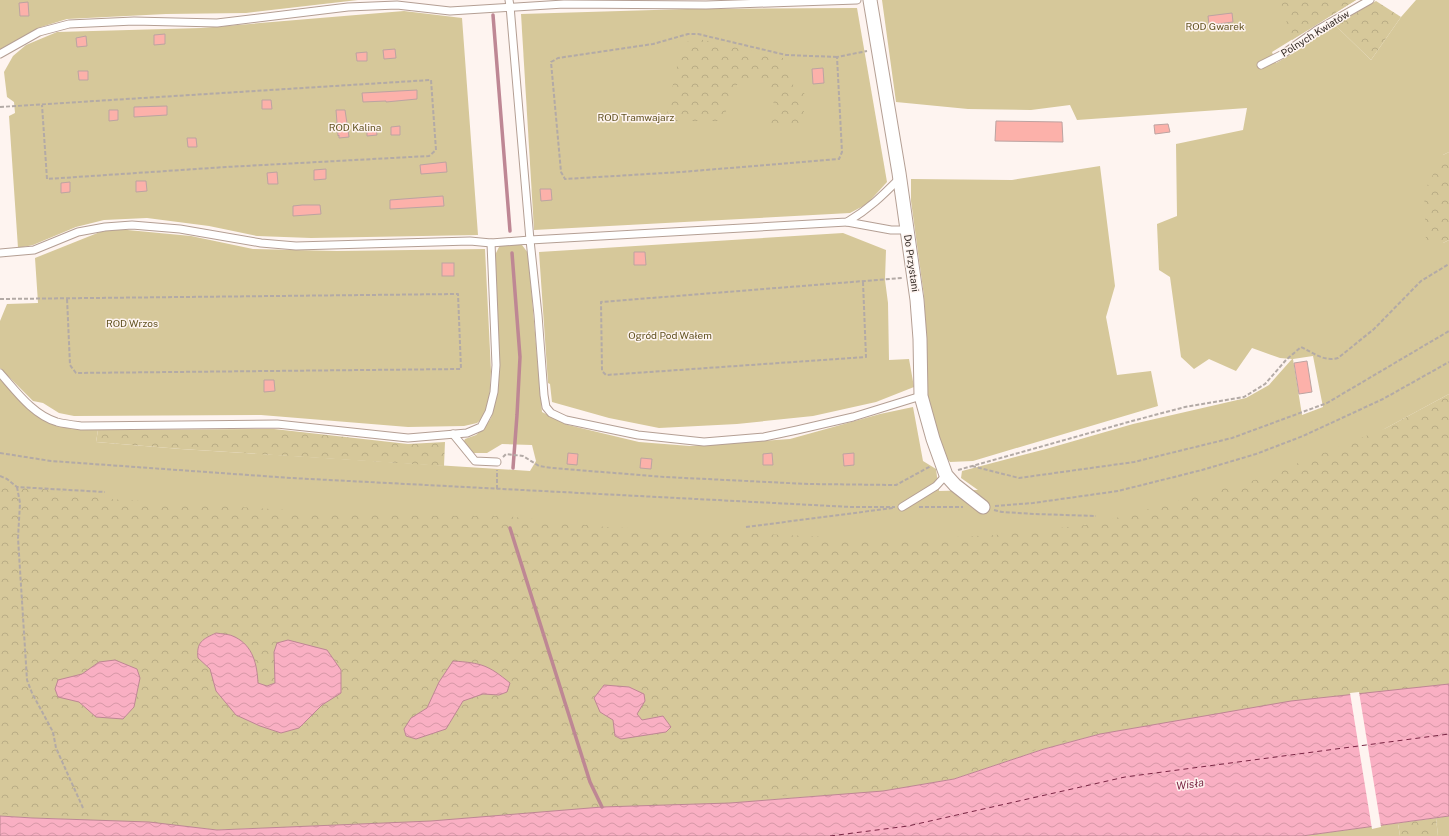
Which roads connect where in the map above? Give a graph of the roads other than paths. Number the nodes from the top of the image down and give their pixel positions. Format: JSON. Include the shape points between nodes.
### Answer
{"nodes":[{"id":1,"x":857,"y":0,"type":"edge"},
{"id":2,"x":870,"y":0,"type":"edge"},
{"id":3,"x":1370,"y":0,"type":"edge"},
{"id":4,"x":510,"y":3,"type":"edge"},
{"id":5,"x":0,"y":54,"type":"edge"},
{"id":6,"x":1261,"y":65,"type":"dead end"},
{"id":7,"x":900,"y":178,"type":"junction"},
{"id":8,"x":847,"y":222,"type":"junction"},
{"id":9,"x":907,"y":230,"type":"junction"},
{"id":10,"x":530,"y":240,"type":"junction"},
{"id":11,"x":491,"y":243,"type":"junction"},
{"id":12,"x":0,"y":253,"type":"edge"},
{"id":13,"x":0,"y":373,"type":"edge"},
{"id":14,"x":921,"y":396,"type":"junction"},
{"id":15,"x":454,"y":434,"type":"junction"},
{"id":16,"x":497,"y":466,"type":"road end"},
{"id":17,"x":946,"y":475,"type":"junction"},
{"id":18,"x":902,"y":507,"type":"road end"},
{"id":19,"x":983,"y":507,"type":"road end"}],
"edges":[{"from":1,"to":4,"type":"lane","via":[[706,5]]},
{"from":2,"to":7,"type":"street","name":"Do Przystani"},
{"from":3,"to":6,"type":"lane","name":"Polnych Kwiatów"},
{"from":4,"to":5,"type":"lane","via":[[482,10],[450,11],[397,5],[348,7],[216,23],[134,21],[69,24],[39,32]]},
{"from":4,"to":10,"type":"lane"},
{"from":7,"to":8,"type":"lane","via":[[879,200]]},
{"from":7,"to":9,"type":"street","name":"Do Przystani"},
{"from":8,"to":9,"type":"lane","via":[[891,230]]},
{"from":8,"to":10,"type":"lane"},
{"from":9,"to":14,"type":"street","name":"Do Przystani","via":[[920,339]]},
{"from":10,"to":11,"type":"lane"},
{"from":10,"to":14,"type":"lane","via":[[546,406],[551,413],[566,420],[638,436],[711,441],[764,437],[797,430],[853,417]]},
{"from":11,"to":12,"type":"lane","via":[[296,246],[261,243],[180,229],[132,225],[78,232],[34,250]]},
{"from":11,"to":15,"type":"lane","via":[[496,365],[494,392],[489,412],[480,427],[467,433]]},
{"from":13,"to":15,"type":"lane","via":[[32,408],[44,416],[56,422],[82,426],[277,424],[408,438]]},
{"from":14,"to":17,"type":"street","name":"Do Przystani"},
{"from":15,"to":16,"type":"lane","via":[[475,461]]},
{"from":17,"to":18,"type":"lane","via":[[936,486]]},
{"from":17,"to":19,"type":"street","name":"Do Przystani"}]}
